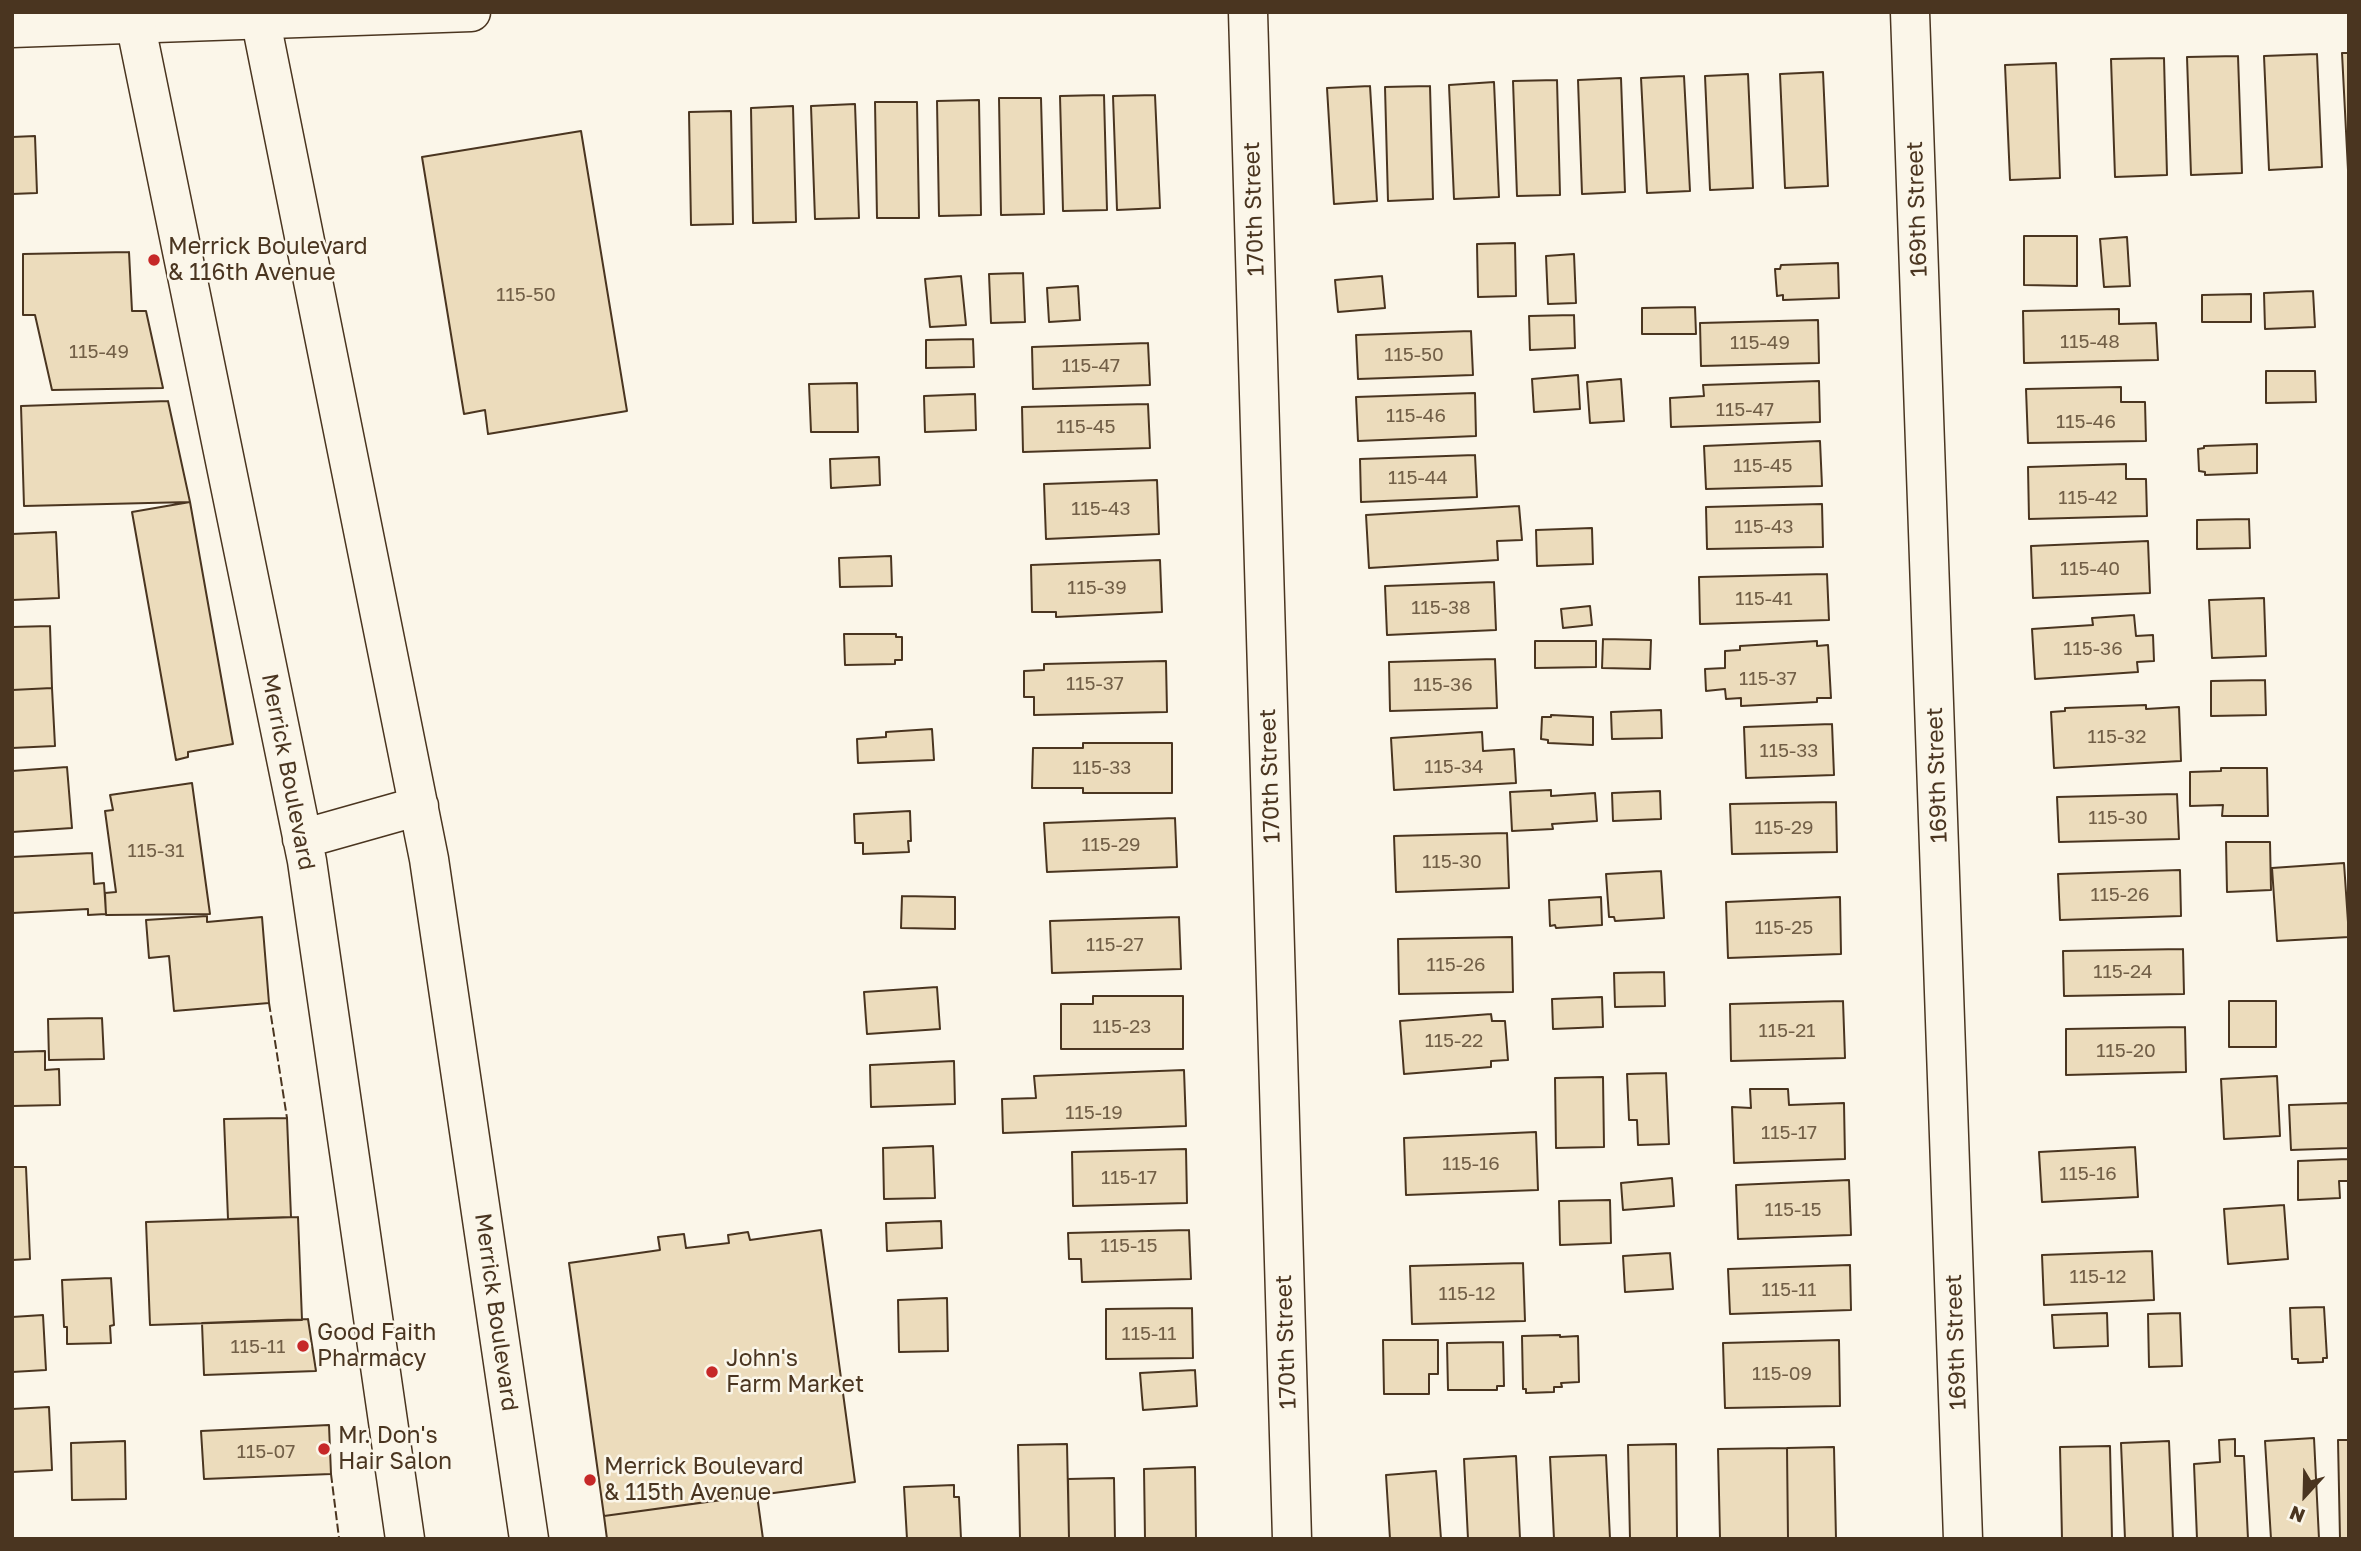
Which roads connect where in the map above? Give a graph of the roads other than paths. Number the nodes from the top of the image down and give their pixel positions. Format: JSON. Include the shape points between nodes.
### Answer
{"nodes":[{"id":1,"x":471,"y":12,"type":"edge"},
{"id":2,"x":1248,"y":12,"type":"edge"},
{"id":3,"x":1910,"y":12,"type":"edge"},
{"id":4,"x":133,"y":17,"type":"edge"},
{"id":5,"x":260,"y":17,"type":"edge"},
{"id":6,"x":12,"y":28,"type":"edge"},
{"id":7,"x":419,"y":806,"type":"junction"},
{"id":8,"x":302,"y":839,"type":"junction"},
{"id":9,"x":405,"y":1539,"type":"edge"},
{"id":10,"x":529,"y":1539,"type":"edge"},
{"id":11,"x":1292,"y":1539,"type":"edge"},
{"id":12,"x":1963,"y":1539,"type":"edge"}],
"edges":[{"from":1,"to":5,"type":"street"},
{"from":2,"to":11,"type":"street","name":"170th Street"},
{"from":3,"to":12,"type":"street","name":"169th Street"},
{"from":4,"to":5,"type":"street"},
{"from":4,"to":6,"type":"street"},
{"from":4,"to":8,"type":"street","name":"Merrick Boulevard"},
{"from":5,"to":7,"type":"street","name":"Merrick Boulevard"},
{"from":7,"to":8,"type":"street"},
{"from":7,"to":10,"type":"street","name":"Merrick Boulevard"},
{"from":8,"to":9,"type":"street","name":"Merrick Boulevard"}]}
